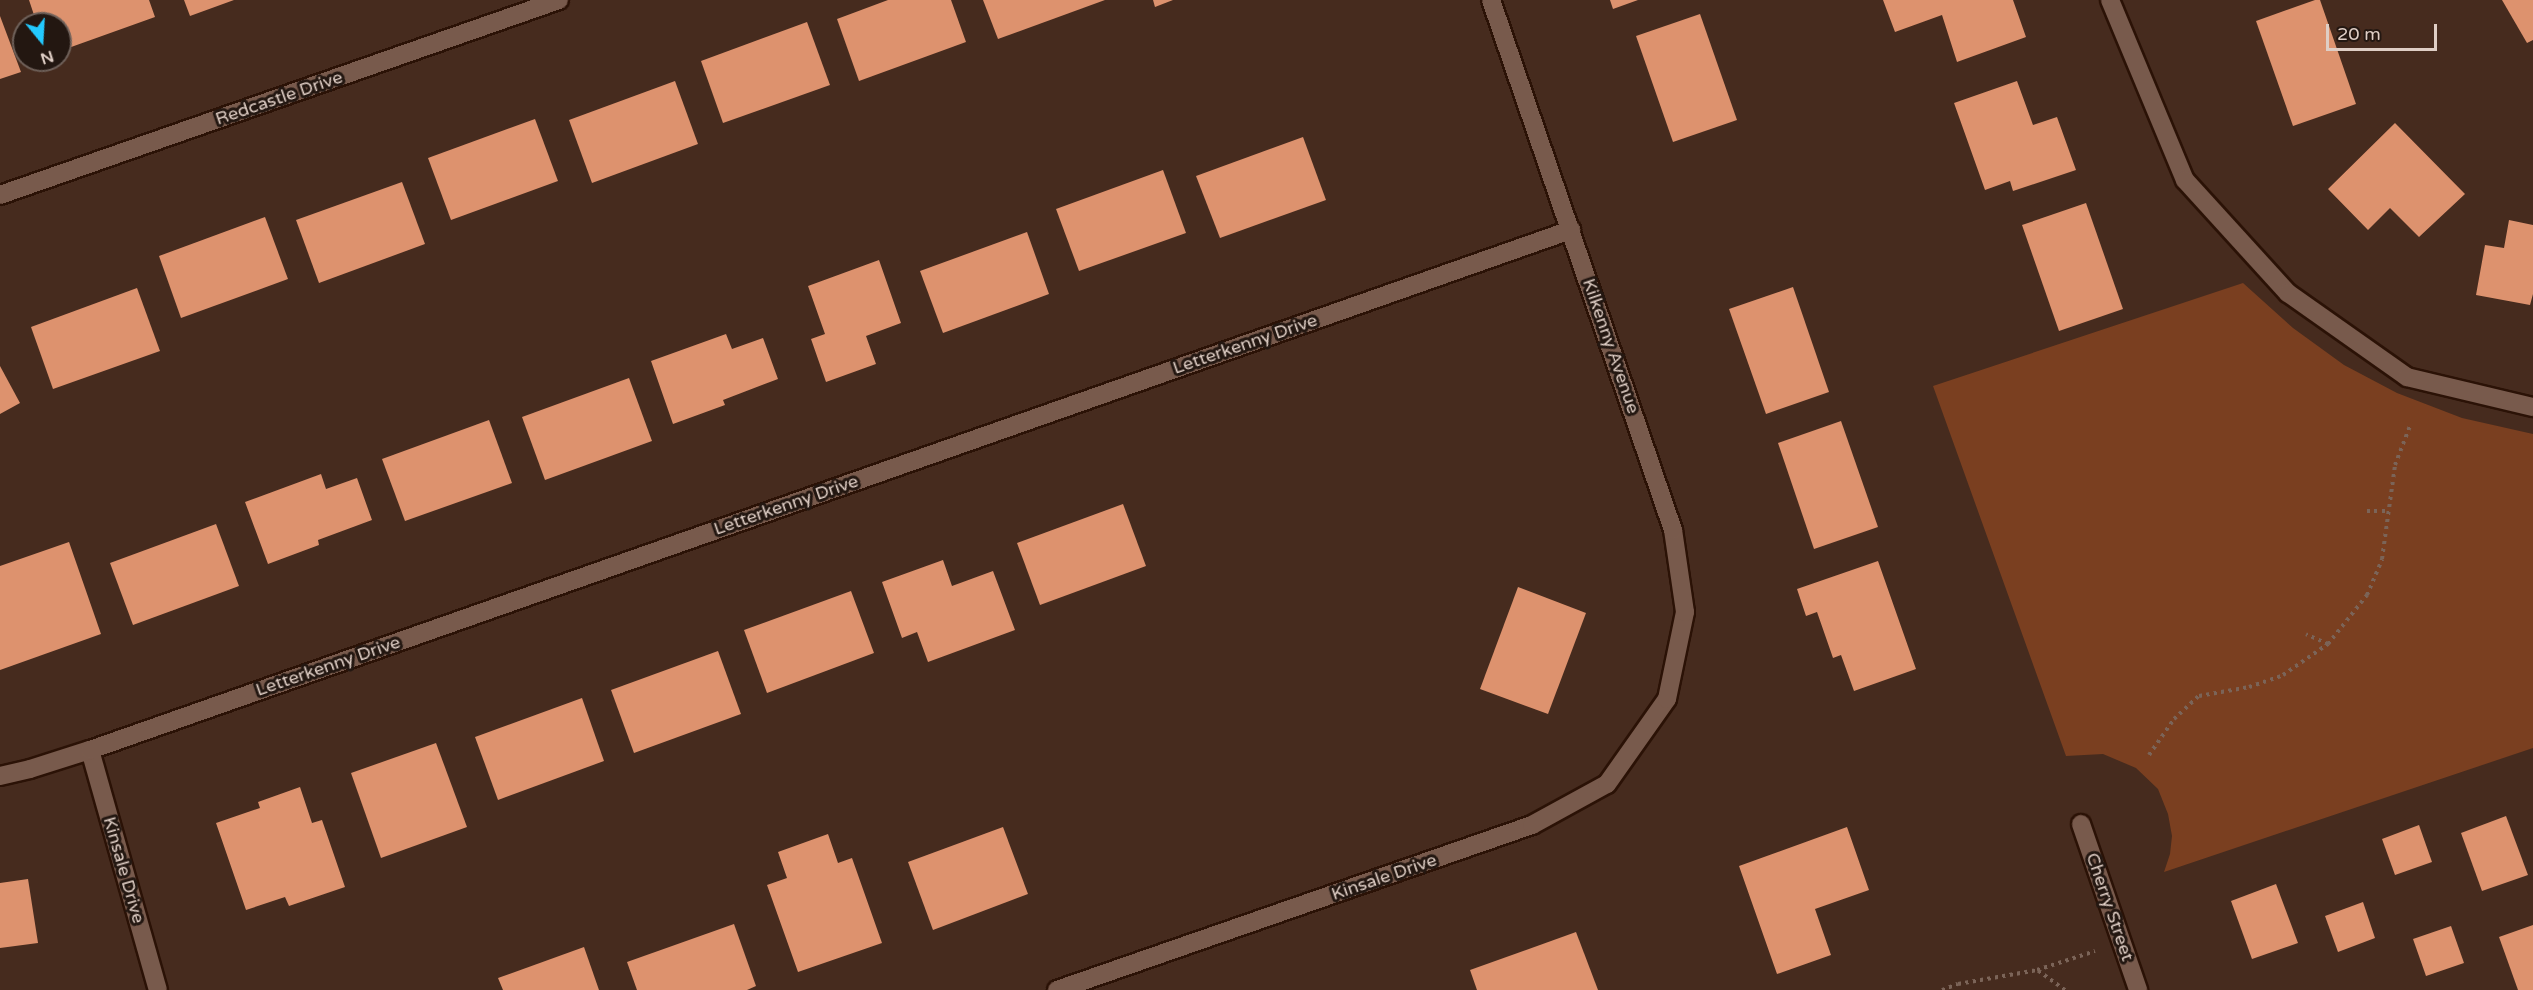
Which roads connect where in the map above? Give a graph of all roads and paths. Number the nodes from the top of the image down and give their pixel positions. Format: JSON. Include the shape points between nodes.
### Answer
{"nodes":[{"id":1,"x":559,"y":0,"type":"edge"},
{"id":2,"x":1491,"y":0,"type":"edge"},
{"id":3,"x":2110,"y":0,"type":"edge"},
{"id":4,"x":0,"y":195,"type":"edge"},
{"id":5,"x":1571,"y":230,"type":"junction"},
{"id":6,"x":2533,"y":406,"type":"edge"},
{"id":7,"x":2410,"y":426,"type":"dead end"},
{"id":8,"x":2367,"y":511,"type":"dead end"},
{"id":9,"x":2389,"y":511,"type":"junction"},
{"id":10,"x":2306,"y":634,"type":"dead end"},
{"id":11,"x":2328,"y":644,"type":"junction"},
{"id":12,"x":1667,"y":699,"type":"joint"},
{"id":13,"x":90,"y":750,"type":"junction"},
{"id":14,"x":2149,"y":755,"type":"dead end"},
{"id":15,"x":0,"y":776,"type":"edge"},
{"id":16,"x":2081,"y":824,"type":"dead end"},
{"id":17,"x":2122,"y":942,"type":"junction"},
{"id":18,"x":2037,"y":970,"type":"junction"},
{"id":19,"x":158,"y":990,"type":"edge"},
{"id":20,"x":1057,"y":990,"type":"edge"},
{"id":21,"x":1942,"y":990,"type":"edge"},
{"id":22,"x":2065,"y":990,"type":"edge"},
{"id":23,"x":2138,"y":990,"type":"edge"}],
"edges":[{"from":1,"to":4,"type":"street","name":"Redcastle Drive"},
{"from":2,"to":5,"type":"street","name":"Kilkenny Avenue"},
{"from":3,"to":6,"type":"street","via":[[2185,180],[2288,293],[2407,377]]},
{"from":5,"to":12,"type":"street","name":"Kilkenny Avenue","via":[[1673,530],[1685,612]]},
{"from":5,"to":13,"type":"street","name":"Letterkenny Drive"},
{"from":7,"to":9,"type":"path","via":[[2395,465]]},
{"from":8,"to":9,"type":"path"},
{"from":9,"to":11,"type":"path","via":[[2382,559],[2367,595]]},
{"from":10,"to":11,"type":"path"},
{"from":11,"to":14,"type":"path","via":[[2283,675],[2249,687],[2199,696],[2174,719]]},
{"from":12,"to":20,"type":"street","name":"Kinsale Drive","via":[[1607,784],[1533,825]]},
{"from":13,"to":15,"type":"street","name":"Letterkenny Drive"},
{"from":13,"to":19,"type":"street","name":"Kinsale Drive"},
{"from":16,"to":17,"type":"street","name":"Cherry Street"},
{"from":17,"to":18,"type":"path"},
{"from":17,"to":23,"type":"street","name":"Cherry Street"},
{"from":18,"to":21,"type":"path"},
{"from":18,"to":22,"type":"path"}]}
